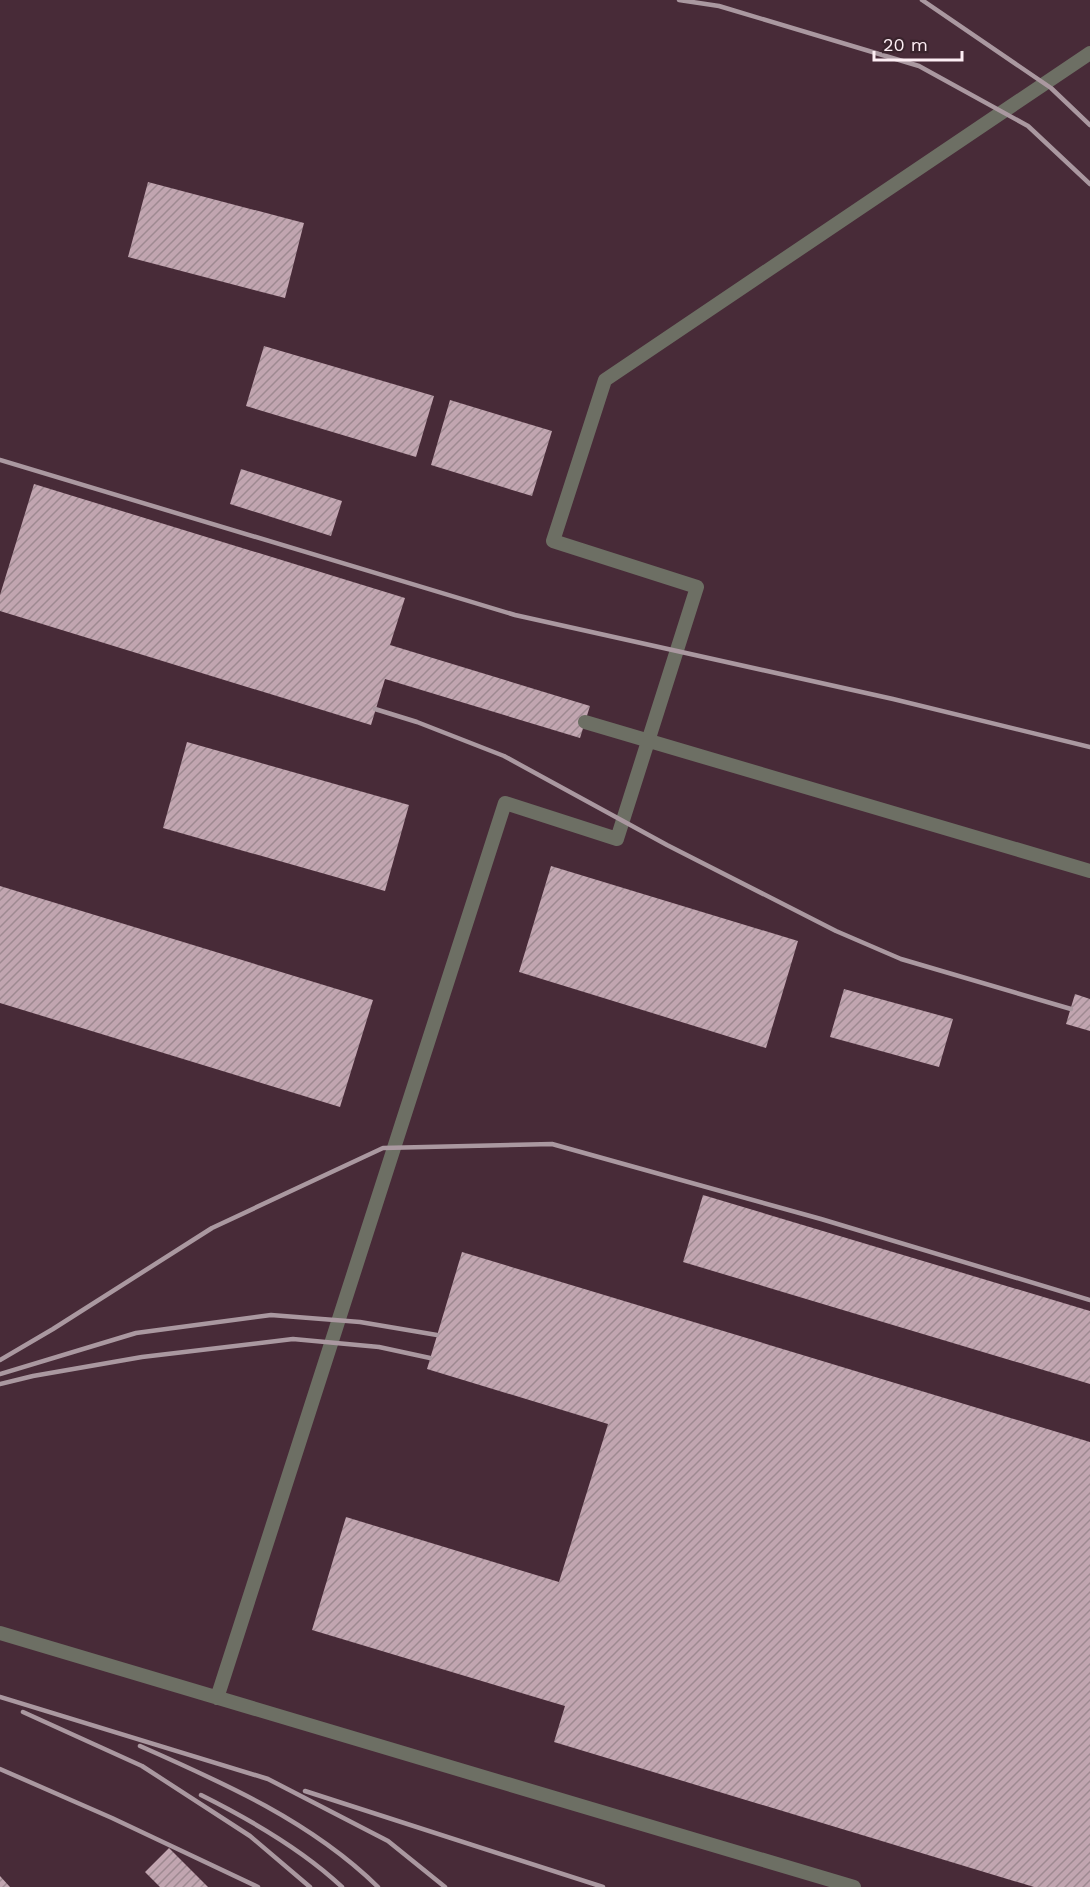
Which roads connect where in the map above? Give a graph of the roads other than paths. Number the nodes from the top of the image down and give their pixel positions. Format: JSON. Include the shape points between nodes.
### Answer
{"nodes":[{"id":1,"x":1090,"y":53,"type":"edge"},
{"id":2,"x":585,"y":722,"type":"dead end"},
{"id":3,"x":648,"y":741,"type":"junction"},
{"id":4,"x":1090,"y":871,"type":"edge"},
{"id":5,"x":0,"y":1633,"type":"edge"},
{"id":6,"x":217,"y":1698,"type":"junction"},
{"id":7,"x":854,"y":1887,"type":"edge"}],
"edges":[{"from":1,"to":3,"type":"lane","via":[[605,380],[553,541],[697,587]]},
{"from":2,"to":3,"type":"lane"},
{"from":3,"to":4,"type":"lane"},
{"from":3,"to":6,"type":"lane","via":[[617,839],[505,803]]},
{"from":5,"to":6,"type":"lane"},
{"from":6,"to":7,"type":"lane"}]}
